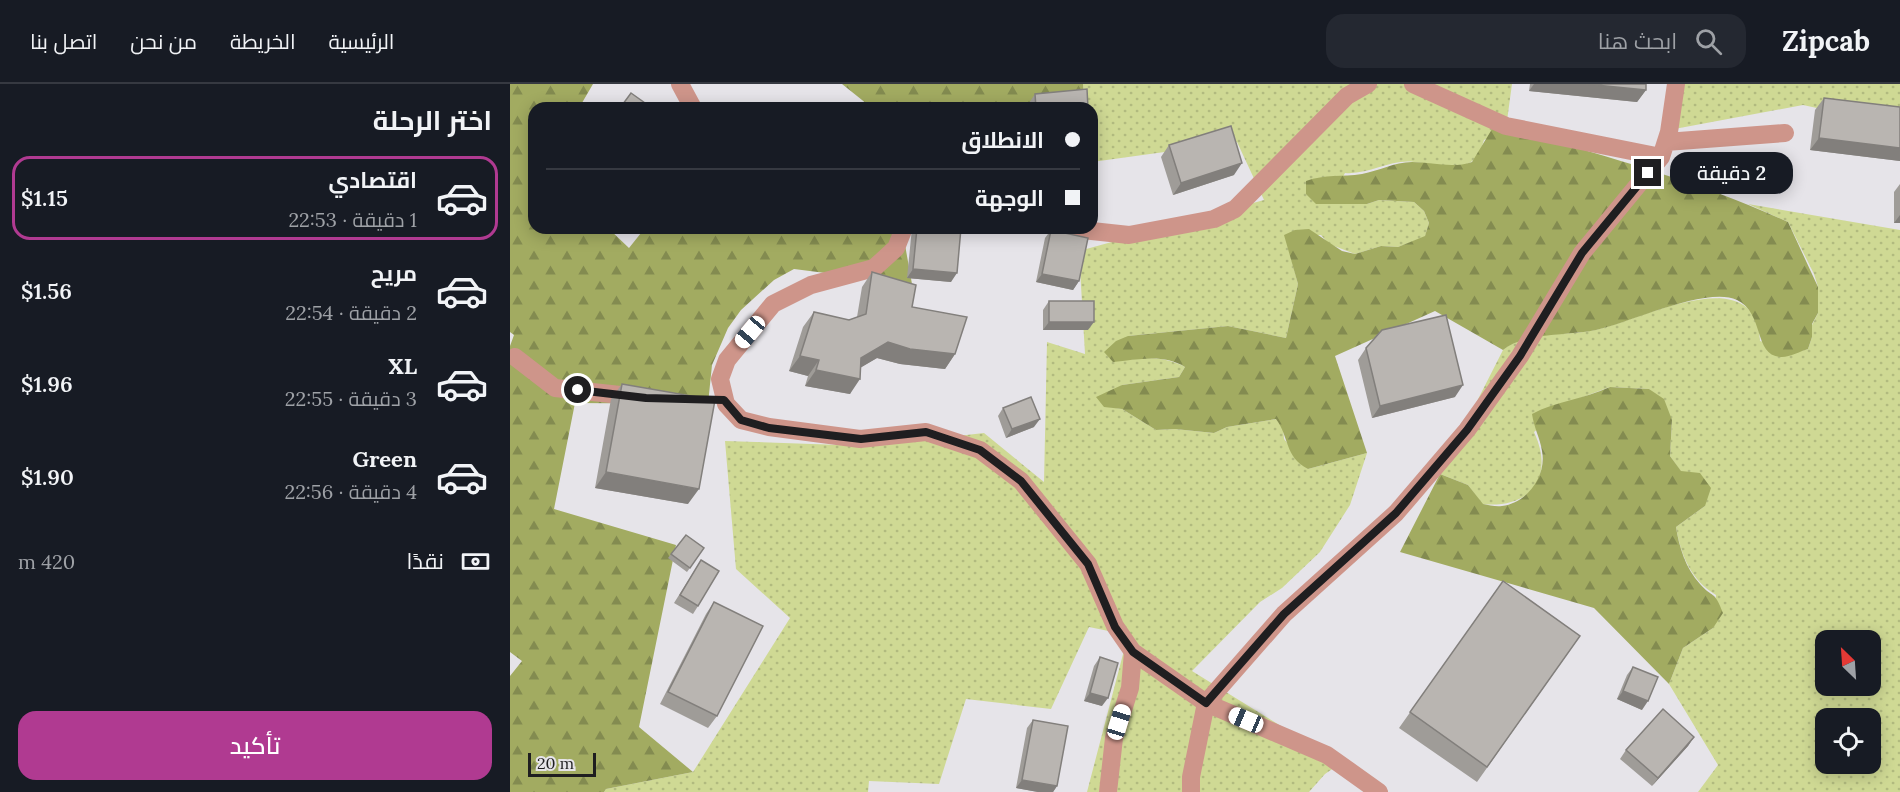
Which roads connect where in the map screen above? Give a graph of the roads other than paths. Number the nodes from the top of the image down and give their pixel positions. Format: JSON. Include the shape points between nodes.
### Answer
{"nodes":[{"id":1,"x":680,"y":84,"type":"edge"},
{"id":2,"x":1368,"y":84,"type":"edge"},
{"id":3,"x":1413,"y":84,"type":"edge"},
{"id":4,"x":1676,"y":84,"type":"edge"},
{"id":5,"x":690,"y":102,"type":"edge"},
{"id":6,"x":1785,"y":133,"type":"dead end"},
{"id":7,"x":1664,"y":150,"type":"junction"},
{"id":8,"x":1098,"y":232,"type":"edge"},
{"id":9,"x":902,"y":234,"type":"edge"},
{"id":10,"x":515,"y":357,"type":"dead end"},
{"id":11,"x":657,"y":398,"type":"edge"},
{"id":12,"x":702,"y":399,"type":"edge"},
{"id":13,"x":724,"y":400,"type":"junction"},
{"id":14,"x":1133,"y":652,"type":"junction"},
{"id":15,"x":1206,"y":703,"type":"junction"},
{"id":16,"x":1108,"y":792,"type":"edge"},
{"id":17,"x":1191,"y":792,"type":"edge"},
{"id":18,"x":1378,"y":792,"type":"edge"}],
"edges":[{"from":1,"to":5,"type":"street"},
{"from":2,"to":8,"type":"street","via":[[1347,96],[1234,209],[1214,219],[1130,235]]},
{"from":3,"to":7,"type":"street","via":[[1506,126]]},
{"from":4,"to":7,"type":"street"},
{"from":6,"to":7,"type":"street"},
{"from":7,"to":15,"type":"street","via":[[1582,253],[1520,356],[1467,430],[1396,513],[1284,614]]},
{"from":9,"to":13,"type":"street","via":[[896,248],[874,268],[811,285],[773,304],[726,360],[720,379]]},
{"from":10,"to":11,"type":"street","via":[[555,388]]},
{"from":12,"to":13,"type":"street"},
{"from":13,"to":14,"type":"street","via":[[741,420],[769,428],[861,439],[926,432],[980,450],[1021,481],[1088,564],[1115,627]]},
{"from":14,"to":15,"type":"street"},
{"from":14,"to":16,"type":"street","via":[[1130,688],[1114,738]]},
{"from":15,"to":17,"type":"street"},
{"from":15,"to":18,"type":"street","via":[[1327,755]]}]}
